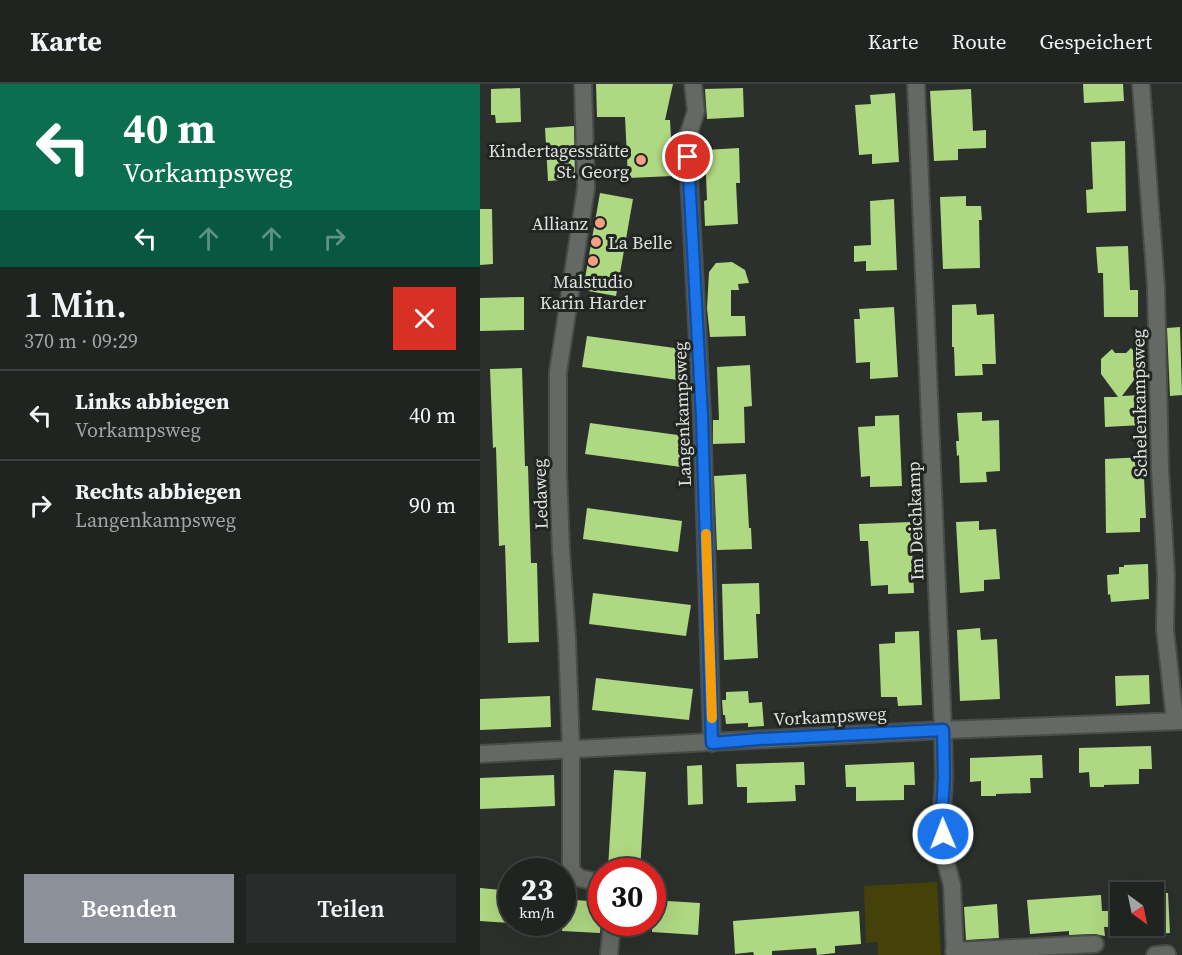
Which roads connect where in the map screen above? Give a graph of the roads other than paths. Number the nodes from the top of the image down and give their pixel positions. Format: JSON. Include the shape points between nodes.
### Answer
{"nodes":[{"id":1,"x":583,"y":84,"type":"edge"},
{"id":2,"x":693,"y":84,"type":"edge"},
{"id":3,"x":916,"y":84,"type":"edge"},
{"id":4,"x":1141,"y":84,"type":"edge"},
{"id":5,"x":1178,"y":721,"type":"edge"},
{"id":6,"x":943,"y":730,"type":"junction"},
{"id":7,"x":712,"y":743,"type":"junction"},
{"id":8,"x":571,"y":750,"type":"junction"},
{"id":9,"x":480,"y":754,"type":"edge"},
{"id":10,"x":588,"y":880,"type":"edge"},
{"id":11,"x":611,"y":936,"type":"edge"},
{"id":12,"x":1095,"y":944,"type":"dead end"},
{"id":13,"x":955,"y":953,"type":"edge"},
{"id":14,"x":609,"y":955,"type":"edge"}],
"edges":[{"from":1,"to":8,"type":"street","name":"Ledaweg","via":[[586,188],[558,372],[558,470]]},
{"from":2,"to":7,"type":"street","name":"Langenkampsweg","via":[[696,111],[687,139],[702,416]]},
{"from":3,"to":6,"type":"street","name":"Im Deichkamp"},
{"from":4,"to":5,"type":"street","name":"Schelenkampsweg","via":[[1156,287],[1165,629]]},
{"from":5,"to":6,"type":"street","name":"Vorkampsweg"},
{"from":6,"to":7,"type":"street","name":"Vorkampsweg"},
{"from":6,"to":13,"type":"street","name":"Im Deichkamp","via":[[944,855],[952,885]]},
{"from":7,"to":8,"type":"street","name":"Vorkampsweg"},
{"from":8,"to":9,"type":"street","name":"Vorkampsweg"},
{"from":8,"to":10,"type":"street","name":"Ledaweg","via":[[571,870]]},
{"from":11,"to":14,"type":"street"},
{"from":12,"to":13,"type":"street"}]}
